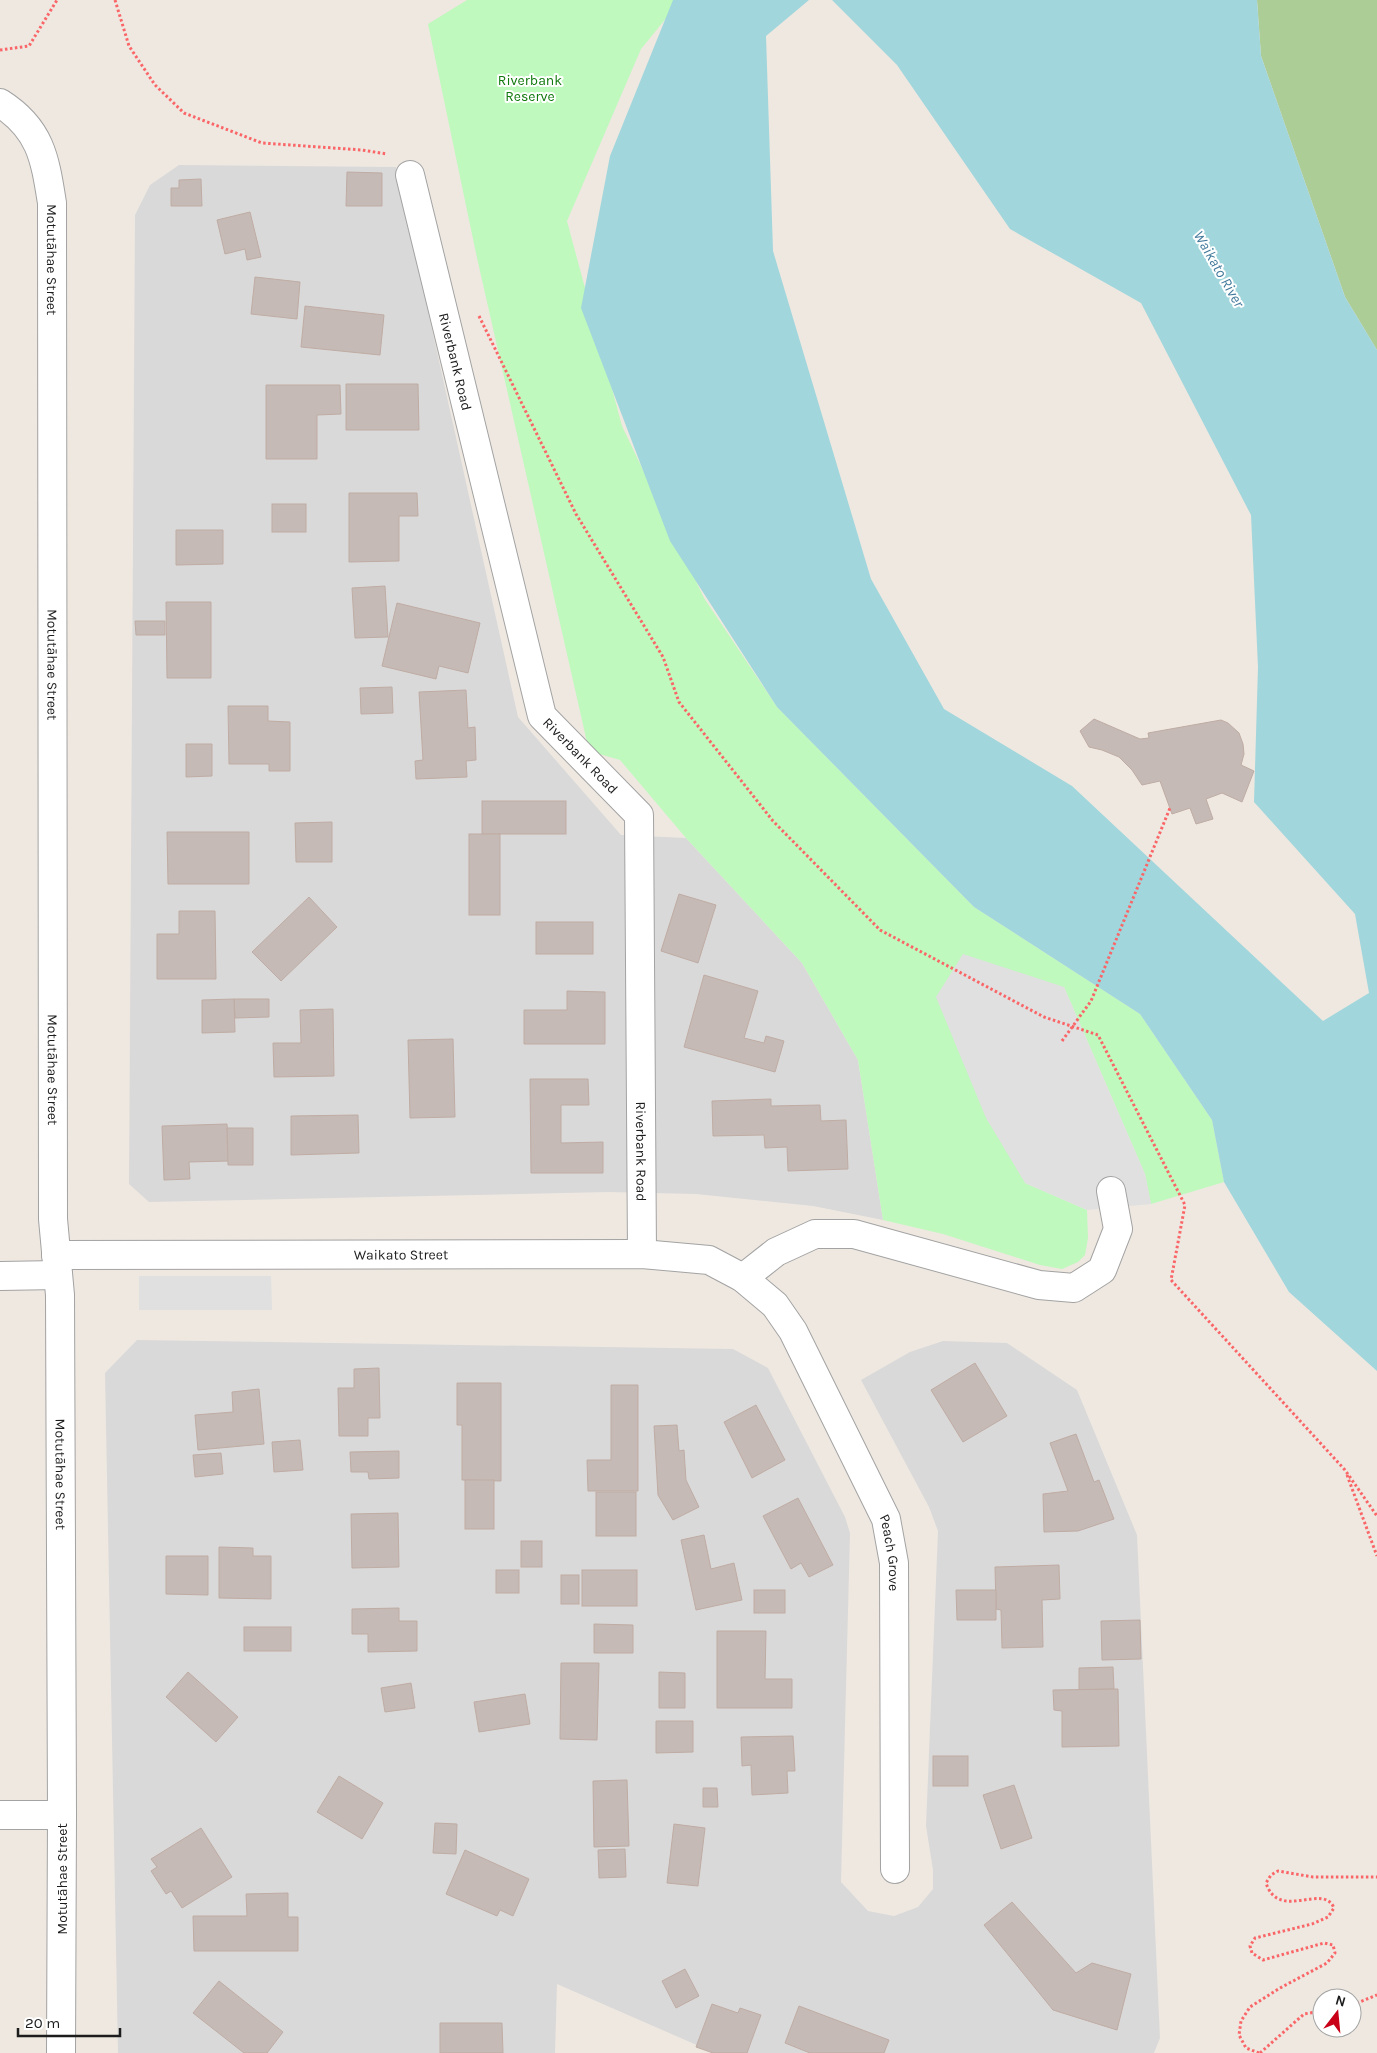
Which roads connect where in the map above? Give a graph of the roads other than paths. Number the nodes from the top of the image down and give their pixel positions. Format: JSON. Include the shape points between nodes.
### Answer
{"nodes":[{"id":1,"x":0,"y":103,"type":"edge"},
{"id":2,"x":410,"y":175,"type":"road end"},
{"id":3,"x":1111,"y":1191,"type":"dead end"},
{"id":4,"x":642,"y":1254,"type":"junction"},
{"id":5,"x":57,"y":1265,"type":"junction"},
{"id":6,"x":0,"y":1276,"type":"edge"},
{"id":7,"x":743,"y":1278,"type":"junction"},
{"id":8,"x":0,"y":1815,"type":"edge"},
{"id":9,"x":62,"y":1815,"type":"junction"},
{"id":10,"x":895,"y":1869,"type":"dead end"},
{"id":11,"x":61,"y":2053,"type":"edge"}],
"edges":[{"from":1,"to":5,"type":"street","name":"Motutāhae Street","via":[[33,133],[45,161],[52,204],[53,1209]]},
{"from":2,"to":4,"type":"street","name":"Riverbank Road","via":[[542,716],[639,815]]},
{"from":3,"to":7,"type":"street","via":[[1118,1229],[1102,1270],[1074,1288],[1038,1285],[854,1234],[815,1234],[776,1252]]},
{"from":4,"to":5,"type":"street","name":"Waikato Street"},
{"from":4,"to":7,"type":"street","name":"Waikato Street","via":[[709,1260]]},
{"from":5,"to":6,"type":"street","name":"Waikato Street"},
{"from":5,"to":9,"type":"street","name":"Motutāhae Street","via":[[60,1305]]},
{"from":7,"to":10,"type":"street","name":"Peach Grove","via":[[775,1305],[793,1331],[886,1519],[894,1562]]},
{"from":8,"to":9,"type":"street"},
{"from":9,"to":11,"type":"street","name":"Motutāhae Street"}]}
